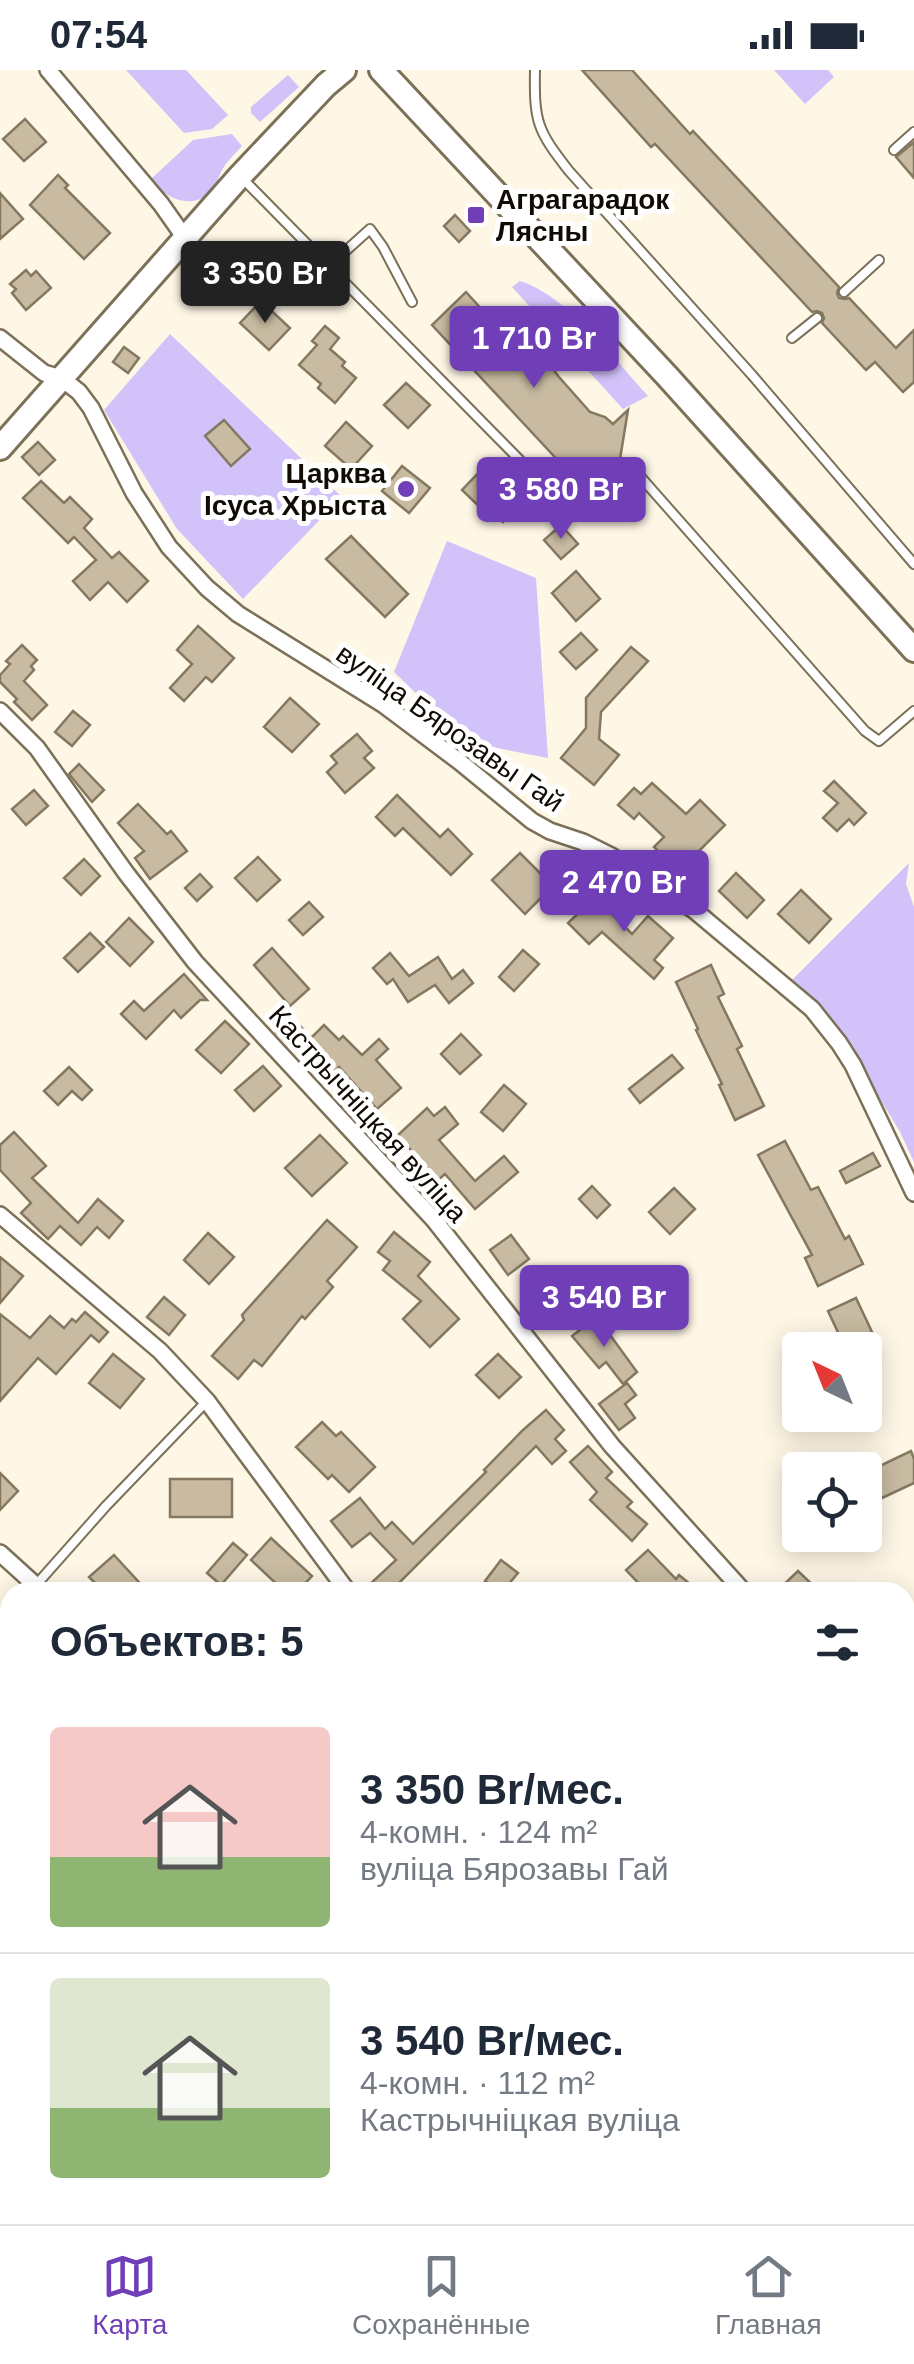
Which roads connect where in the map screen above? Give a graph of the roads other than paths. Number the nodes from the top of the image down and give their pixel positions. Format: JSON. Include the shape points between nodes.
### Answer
{"nodes":[{"id":1,"x":48,"y":70,"type":"edge"},
{"id":2,"x":344,"y":70,"type":"edge"},
{"id":3,"x":381,"y":70,"type":"edge"},
{"id":4,"x":535,"y":70,"type":"edge"},
{"id":5,"x":914,"y":132,"type":"edge"},
{"id":6,"x":894,"y":150,"type":"dead end"},
{"id":7,"x":240,"y":176,"type":"junction"},
{"id":8,"x":185,"y":238,"type":"junction"},
{"id":9,"x":878,"y":260,"type":"dead end"},
{"id":10,"x":329,"y":266,"type":"junction"},
{"id":11,"x":844,"y":292,"type":"dead end"},
{"id":12,"x":412,"y":302,"type":"dead end"},
{"id":13,"x":817,"y":318,"type":"dead end"},
{"id":14,"x":0,"y":338,"type":"edge"},
{"id":15,"x":792,"y":338,"type":"dead end"},
{"id":16,"x":61,"y":378,"type":"junction"},
{"id":17,"x":0,"y":448,"type":"edge"},
{"id":18,"x":914,"y":564,"type":"edge"},
{"id":19,"x":914,"y":650,"type":"edge"},
{"id":20,"x":0,"y":711,"type":"edge"},
{"id":21,"x":914,"y":712,"type":"edge"},
{"id":22,"x":914,"y":1193,"type":"edge"},
{"id":23,"x":0,"y":1215,"type":"edge"},
{"id":24,"x":207,"y":1401,"type":"junction"},
{"id":25,"x":0,"y":1553,"type":"edge"},
{"id":26,"x":33,"y":1582,"type":"edge"},
{"id":27,"x":45,"y":1582,"type":"edge"},
{"id":28,"x":341,"y":1582,"type":"edge"},
{"id":29,"x":735,"y":1582,"type":"edge"}],
"edges":[{"from":1,"to":8,"type":"street"},
{"from":2,"to":7,"type":"main road"},
{"from":3,"to":19,"type":"main road"},
{"from":4,"to":18,"type":"lane","via":[[534,108],[544,139]]},
{"from":5,"to":6,"type":"lane"},
{"from":7,"to":8,"type":"main road"},
{"from":7,"to":10,"type":"lane"},
{"from":8,"to":16,"type":"main road"},
{"from":9,"to":11,"type":"lane"},
{"from":10,"to":12,"type":"lane","via":[[370,229]]},
{"from":10,"to":21,"type":"lane","via":[[564,505],[584,515],[598,510],[638,474],[865,730],[879,740]]},
{"from":13,"to":15,"type":"lane"},
{"from":14,"to":16,"type":"street","name":"вуліца Бярозавы Гай","via":[[44,373]]},
{"from":16,"to":17,"type":"main road"},
{"from":16,"to":22,"type":"street","name":"вуліца Бярозавы Гай","via":[[90,408],[169,547],[222,601],[384,705],[532,821],[611,856],[694,910],[812,1010],[852,1065]]},
{"from":20,"to":29,"type":"street","name":"Кастрычніцкая вуліца","via":[[37,748],[195,962],[434,1221],[612,1446]]},
{"from":23,"to":24,"type":"street","via":[[160,1351]]},
{"from":24,"to":27,"type":"lane","via":[[106,1506]]},
{"from":24,"to":28,"type":"street"},
{"from":25,"to":26,"type":"street"}]}
